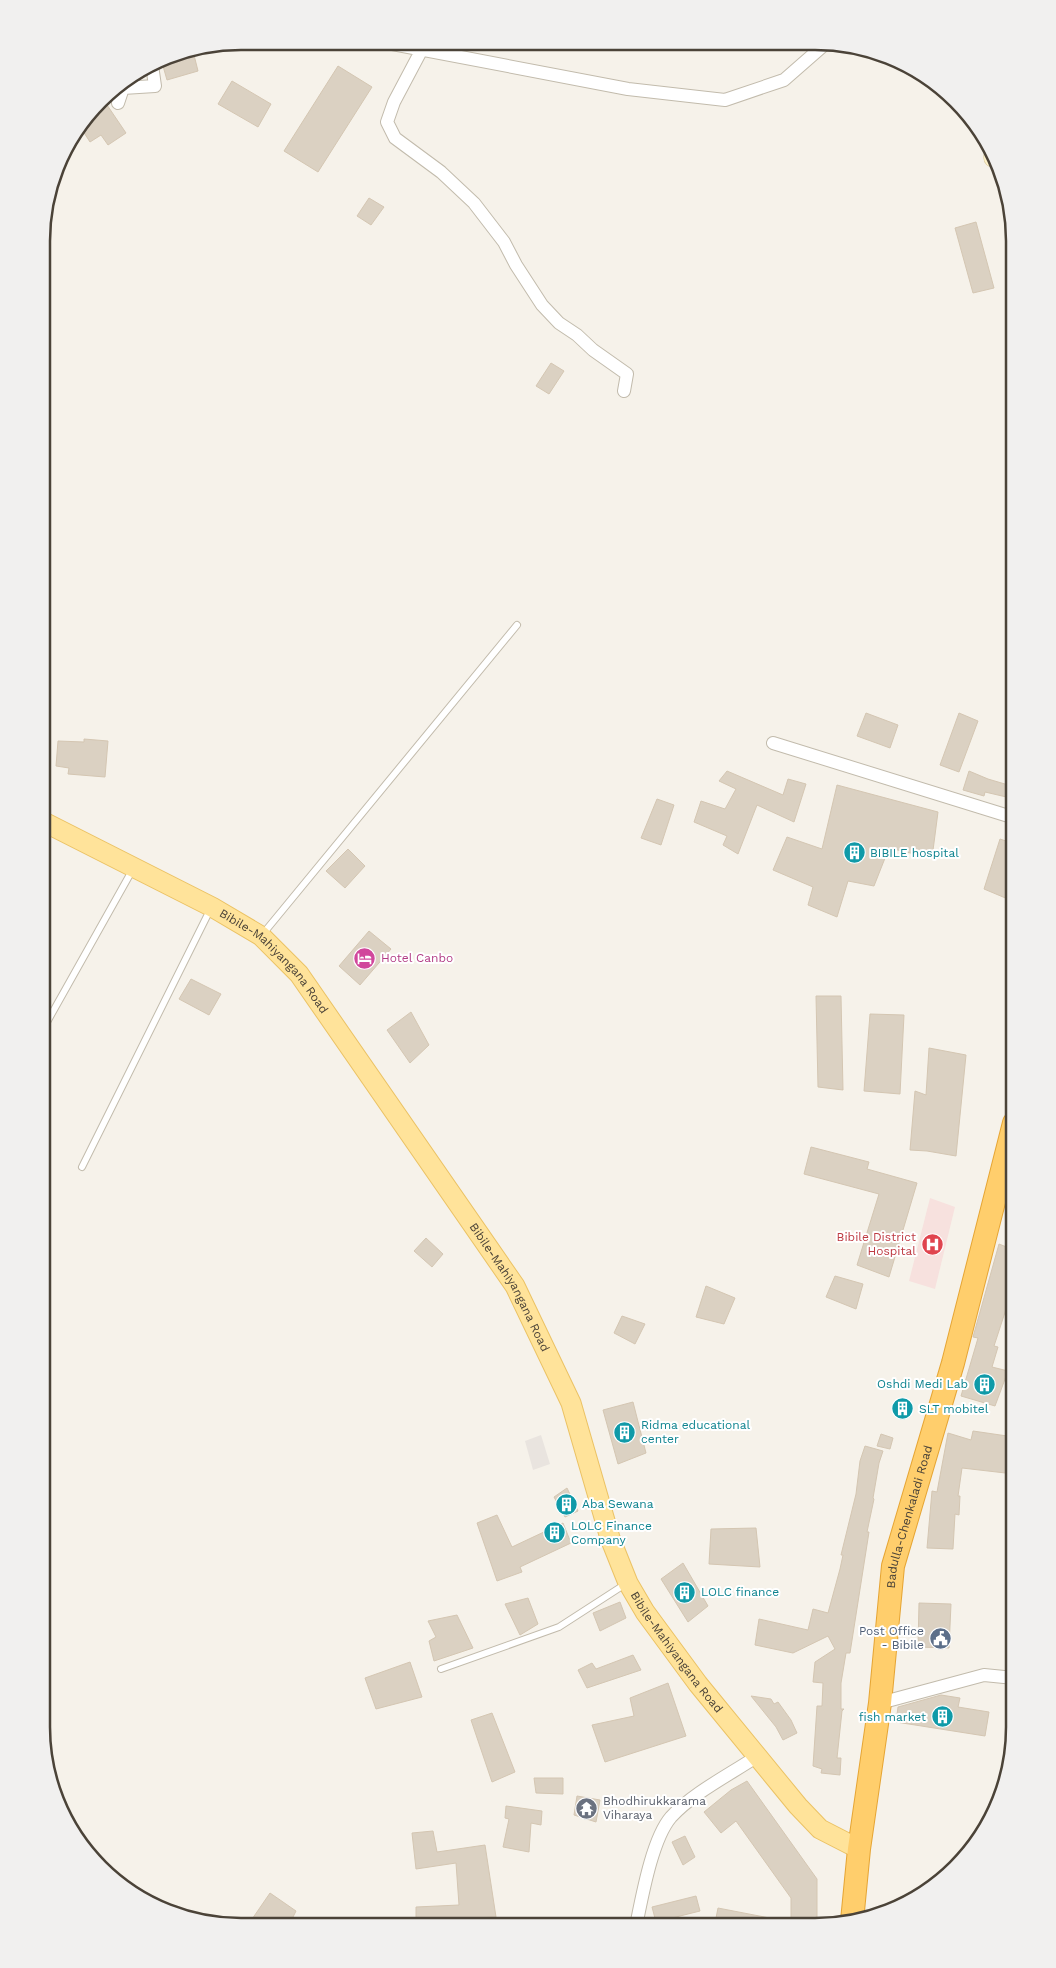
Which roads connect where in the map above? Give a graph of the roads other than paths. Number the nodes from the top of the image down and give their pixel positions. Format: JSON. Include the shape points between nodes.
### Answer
{"nodes":[{"id":1,"x":416,"y":50,"type":"edge"},
{"id":2,"x":818,"y":50,"type":"edge"},
{"id":3,"x":420,"y":51,"type":"junction"},
{"id":4,"x":153,"y":72,"type":"edge"},
{"id":5,"x":128,"y":88,"type":"edge"},
{"id":6,"x":122,"y":92,"type":"edge"},
{"id":7,"x":118,"y":103,"type":"dead end"},
{"id":8,"x":624,"y":390,"type":"dead end"},
{"id":9,"x":517,"y":625,"type":"dead end"},
{"id":10,"x":773,"y":743,"type":"dead end"},
{"id":11,"x":1006,"y":815,"type":"edge"},
{"id":12,"x":50,"y":825,"type":"edge"},
{"id":13,"x":134,"y":868,"type":"junction"},
{"id":14,"x":212,"y":907,"type":"junction"},
{"id":15,"x":261,"y":936,"type":"junction"},
{"id":16,"x":50,"y":1017,"type":"edge"},
{"id":17,"x":1006,"y":1154,"type":"edge"},
{"id":18,"x":82,"y":1167,"type":"dead end"},
{"id":19,"x":628,"y":1582,"type":"junction"},
{"id":20,"x":441,"y":1669,"type":"dead end"},
{"id":21,"x":1006,"y":1677,"type":"edge"},
{"id":22,"x":880,"y":1703,"type":"junction"},
{"id":23,"x":756,"y":1757,"type":"junction"},
{"id":24,"x":859,"y":1849,"type":"junction"},
{"id":25,"x":853,"y":1914,"type":"edge"},
{"id":26,"x":638,"y":1918,"type":"edge"}],
"edges":[{"from":1,"to":3,"type":"street"},
{"from":2,"to":3,"type":"street","via":[[784,80],[725,100],[628,89]]},
{"from":3,"to":8,"type":"street","via":[[387,122],[395,138],[441,172],[474,203],[504,242],[542,305],[558,323],[627,374]]},
{"from":4,"to":5,"type":"street","via":[[155,86]]},
{"from":6,"to":7,"type":"street"},
{"from":9,"to":15,"type":"lane"},
{"from":10,"to":11,"type":"street"},
{"from":12,"to":13,"type":"main road","name":"Bibile-Mahiyangana Road"},
{"from":13,"to":14,"type":"main road","name":"Bibile-Mahiyangana Road"},
{"from":13,"to":16,"type":"lane"},
{"from":14,"to":15,"type":"main road","name":"Bibile-Mahiyangana Road"},
{"from":14,"to":18,"type":"lane"},
{"from":15,"to":19,"type":"main road","name":"Bibile-Mahiyangana Road","via":[[299,974],[515,1286],[571,1403],[610,1538]]},
{"from":17,"to":22,"type":"highway","name":"Badulla-Chenkaladi Road","via":[[953,1363],[893,1566]]},
{"from":19,"to":20,"type":"lane","via":[[560,1627]]},
{"from":19,"to":23,"type":"main road","name":"Bibile-Mahiyangana Road","via":[[672,1651]]},
{"from":21,"to":22,"type":"street","via":[[984,1675]]},
{"from":22,"to":24,"type":"highway","name":"Badulla-Chenkaladi Road"},
{"from":23,"to":24,"type":"main road","name":"Bibile-Mahiyangana Road","via":[[820,1829]]},
{"from":23,"to":26,"type":"street","via":[[670,1818],[661,1834]]},
{"from":24,"to":25,"type":"highway","name":"Badulla-Chenkaladi Road"}]}
